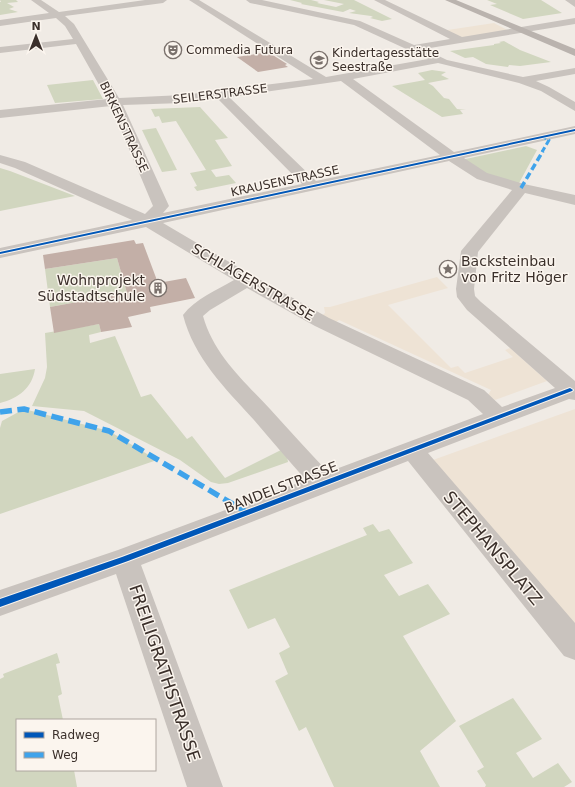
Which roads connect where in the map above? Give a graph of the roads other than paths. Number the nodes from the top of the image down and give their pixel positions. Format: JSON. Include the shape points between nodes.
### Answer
{"nodes":[{"id":1,"x":35,"y":0,"type":"edge"},
{"id":2,"x":163,"y":0,"type":"edge"},
{"id":3,"x":193,"y":0,"type":"edge"},
{"id":4,"x":250,"y":0,"type":"edge"},
{"id":5,"x":378,"y":0,"type":"edge"},
{"id":6,"x":449,"y":0,"type":"edge"},
{"id":7,"x":569,"y":0,"type":"edge"},
{"id":8,"x":575,"y":4,"type":"edge"},
{"id":9,"x":58,"y":15,"type":"junction"},
{"id":10,"x":575,"y":21,"type":"edge"},
{"id":11,"x":501,"y":22,"type":"junction"},
{"id":12,"x":0,"y":23,"type":"edge"},
{"id":13,"x":487,"y":24,"type":"dead end"},
{"id":14,"x":456,"y":29,"type":"dead end"},
{"id":15,"x":441,"y":31,"type":"junction"},
{"id":16,"x":520,"y":31,"type":"junction"},
{"id":17,"x":461,"y":40,"type":"junction"},
{"id":18,"x":79,"y":41,"type":"junction"},
{"id":19,"x":412,"y":48,"type":"junction"},
{"id":20,"x":0,"y":50,"type":"edge"},
{"id":21,"x":575,"y":53,"type":"edge"},
{"id":22,"x":439,"y":60,"type":"junction"},
{"id":23,"x":575,"y":71,"type":"edge"},
{"id":24,"x":343,"y":77,"type":"junction"},
{"id":25,"x":323,"y":80,"type":"junction"},
{"id":26,"x":524,"y":80,"type":"junction"},
{"id":27,"x":220,"y":94,"type":"junction"},
{"id":28,"x":115,"y":102,"type":"junction"},
{"id":29,"x":575,"y":107,"type":"edge"},
{"id":30,"x":0,"y":114,"type":"edge"},
{"id":31,"x":575,"y":130,"type":"edge"},
{"id":32,"x":451,"y":156,"type":"junction"},
{"id":33,"x":0,"y":159,"type":"edge"},
{"id":34,"x":313,"y":186,"type":"junction"},
{"id":35,"x":521,"y":188,"type":"junction"},
{"id":36,"x":575,"y":200,"type":"edge"},
{"id":37,"x":148,"y":221,"type":"junction"},
{"id":38,"x":0,"y":253,"type":"edge"},
{"id":39,"x":247,"y":280,"type":"junction"},
{"id":40,"x":573,"y":392,"type":"edge"},
{"id":41,"x":499,"y":417,"type":"junction"},
{"id":42,"x":412,"y":450,"type":"junction"},
{"id":43,"x":324,"y":483,"type":"junction"},
{"id":44,"x":125,"y":559,"type":"junction"},
{"id":45,"x":0,"y":603,"type":"edge"},
{"id":46,"x":575,"y":646,"type":"edge"},
{"id":47,"x":205,"y":787,"type":"edge"}],
"edges":[{"from":1,"to":9,"type":"street","name":"BIRKENSTRASSE"},
{"from":2,"to":9,"type":"street"},
{"from":3,"to":25,"type":"street"},
{"from":4,"to":19,"type":"street","via":[[349,21]]},
{"from":5,"to":15,"type":"street"},
{"from":6,"to":11,"type":"street"},
{"from":7,"to":8,"type":"street"},
{"from":9,"to":12,"type":"street","via":[[25,23]]},
{"from":9,"to":18,"type":"street","name":"BIRKENSTRASSE","via":[[69,24]]},
{"from":10,"to":16,"type":"street"},
{"from":11,"to":13,"type":"street"},
{"from":11,"to":16,"type":"street"},
{"from":14,"to":15,"type":"street"},
{"from":15,"to":17,"type":"street"},
{"from":16,"to":17,"type":"street"},
{"from":16,"to":21,"type":"street"},
{"from":17,"to":19,"type":"street"},
{"from":18,"to":20,"type":"street","via":[[32,43]]},
{"from":18,"to":28,"type":"street","name":"BIRKENSTRASSE"},
{"from":19,"to":22,"type":"street"},
{"from":22,"to":24,"type":"street","name":"SEILERSTRASSE"},
{"from":22,"to":26,"type":"street"},
{"from":23,"to":26,"type":"street"},
{"from":24,"to":25,"type":"street","name":"SEILERSTRASSE"},
{"from":24,"to":32,"type":"street"},
{"from":25,"to":27,"type":"street","name":"SEILERSTRASSE"},
{"from":26,"to":29,"type":"street"},
{"from":27,"to":28,"type":"street","name":"SEILERSTRASSE","via":[[183,99]]},
{"from":27,"to":34,"type":"street"},
{"from":28,"to":30,"type":"street","name":"SEILERSTRASSE"},
{"from":28,"to":37,"type":"street","name":"BIRKENSTRASSE","via":[[161,206]]},
{"from":31,"to":32,"type":"street","name":"KRAUSENSTRASSE"},
{"from":32,"to":34,"type":"street","name":"KRAUSENSTRASSE"},
{"from":32,"to":35,"type":"street","via":[[482,176]]},
{"from":33,"to":37,"type":"street","name":"SCHLÄGERSTRASSE","via":[[20,165]]},
{"from":34,"to":37,"type":"street","name":"KRAUSENSTRASSE"},
{"from":35,"to":36,"type":"street"},
{"from":35,"to":40,"type":"street","via":[[470,251],[466,297]]},
{"from":37,"to":38,"type":"street","name":"KRAUSENSTRASSE"},
{"from":37,"to":39,"type":"street","name":"SCHLÄGERSTRASSE"},
{"from":39,"to":41,"type":"street","name":"SCHLÄGERSTRASSE","via":[[322,322],[476,395]]},
{"from":39,"to":43,"type":"street","name":"BANDELSTRASSE","via":[[203,306],[194,315],[195,325],[208,350],[228,377]]},
{"from":40,"to":41,"type":"street","name":"BANDELSTRASSE"},
{"from":41,"to":42,"type":"street","name":"BANDELSTRASSE"},
{"from":42,"to":43,"type":"street","name":"BANDELSTRASSE"},
{"from":42,"to":46,"type":"street","name":"STEPHANSPLATZ"},
{"from":43,"to":44,"type":"street","name":"BANDELSTRASSE"},
{"from":44,"to":45,"type":"street","name":"BANDELSTRASSE"},
{"from":44,"to":47,"type":"street","name":"FREILIGRATHSTRASSE"}]}
